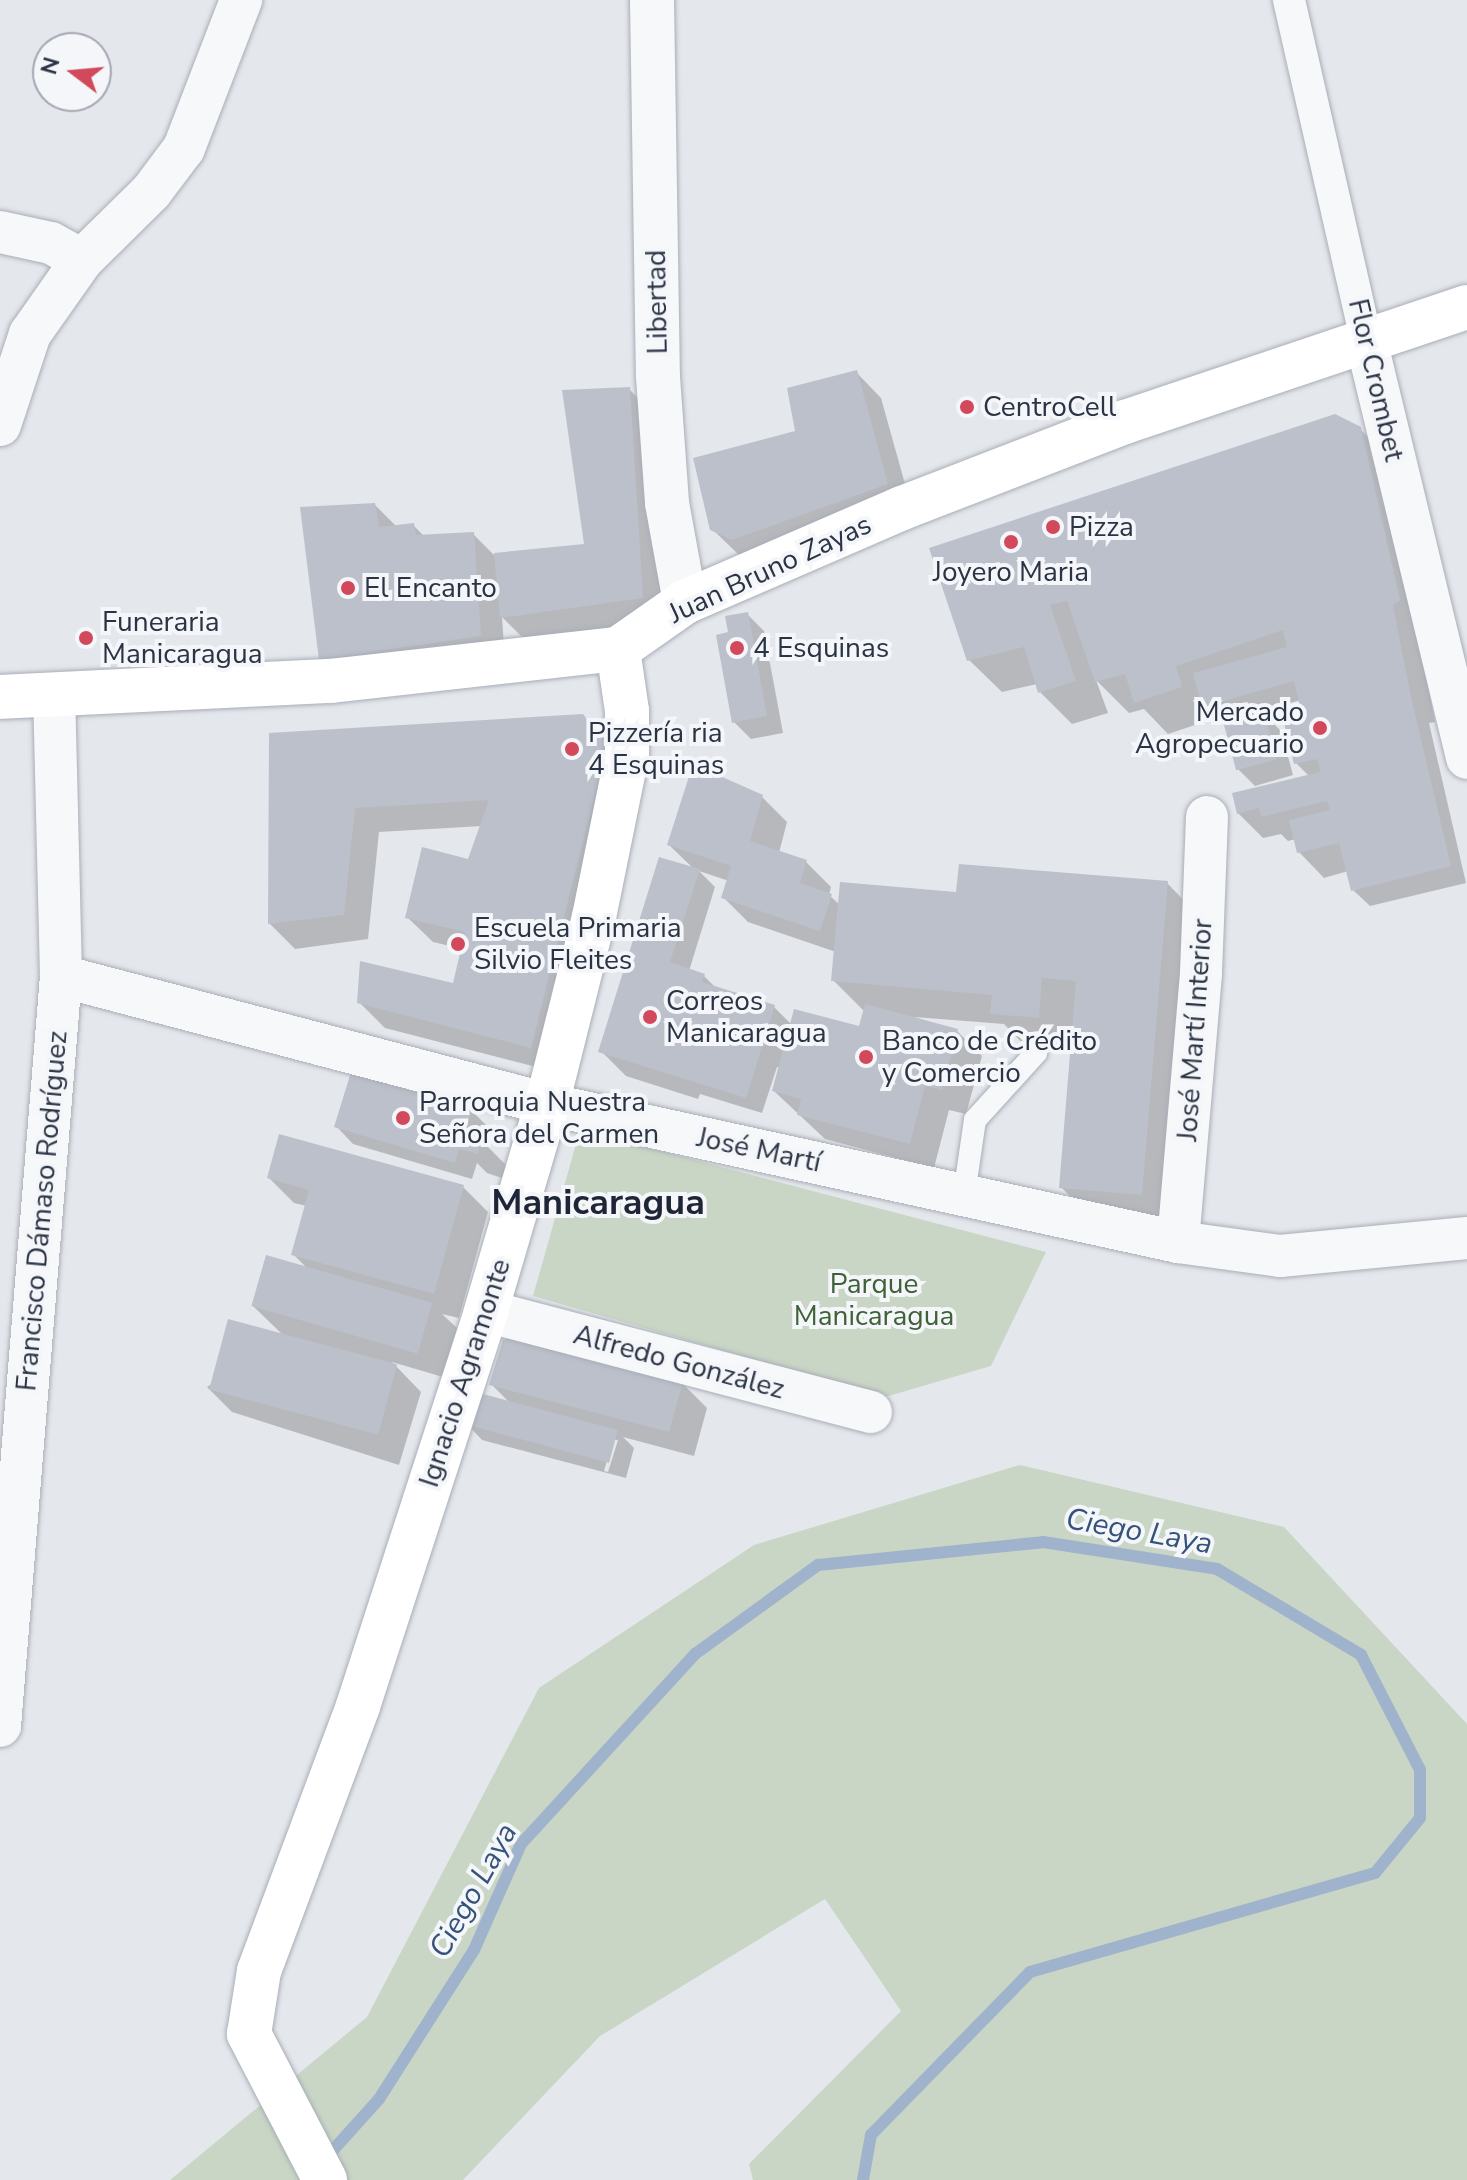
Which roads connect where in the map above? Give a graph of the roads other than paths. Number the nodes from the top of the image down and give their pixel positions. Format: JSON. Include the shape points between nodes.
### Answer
{"nodes":[{"id":1,"x":241,"y":0,"type":"edge"},
{"id":2,"x":652,"y":0,"type":"edge"},
{"id":3,"x":1289,"y":0,"type":"edge"},
{"id":4,"x":0,"y":232,"type":"edge"},
{"id":5,"x":82,"y":260,"type":"junction"},
{"id":6,"x":1467,"y":307,"type":"edge"},
{"id":7,"x":1366,"y":340,"type":"junction"},
{"id":8,"x":0,"y":425,"type":"edge"},
{"id":9,"x":685,"y":602,"type":"junction"},
{"id":10,"x":618,"y":649,"type":"junction"},
{"id":11,"x":54,"y":695,"type":"junction"},
{"id":12,"x":0,"y":697,"type":"edge"},
{"id":13,"x":1467,"y":758,"type":"edge"},
{"id":14,"x":1207,"y":817,"type":"dead end"},
{"id":15,"x":61,"y":976,"type":"junction"},
{"id":16,"x":1036,"y":1053,"type":"dead end"},
{"id":17,"x":547,"y":1104,"type":"junction"},
{"id":18,"x":964,"y":1195,"type":"junction"},
{"id":19,"x":1467,"y":1238,"type":"edge"},
{"id":20,"x":1178,"y":1242,"type":"junction"},
{"id":21,"x":486,"y":1311,"type":"junction"},
{"id":22,"x":871,"y":1412,"type":"dead end"},
{"id":23,"x":0,"y":1726,"type":"edge"},
{"id":24,"x":325,"y":2180,"type":"edge"}],
"edges":[{"from":1,"to":5,"type":"street","via":[[184,148],[151,192]]},
{"from":2,"to":9,"type":"street","name":"Libertad","via":[[658,377],[667,503]]},
{"from":3,"to":7,"type":"street","name":"Flor Crombet"},
{"from":4,"to":5,"type":"street","via":[[51,243]]},
{"from":5,"to":8,"type":"street","via":[[30,334]]},
{"from":6,"to":7,"type":"main road","name":"Juan Bruno Zayas"},
{"from":7,"to":9,"type":"main road","name":"Juan Bruno Zayas","via":[[1125,422],[917,502]]},
{"from":7,"to":13,"type":"street","name":"Flor Crombet"},
{"from":9,"to":10,"type":"main road","name":"Juan Bruno Zayas"},
{"from":10,"to":11,"type":"main road","name":"Juan Bruno Zayas","via":[[331,681]]},
{"from":10,"to":17,"type":"main road","name":"Ignacio Agramonte","via":[[627,755],[594,917]]},
{"from":11,"to":12,"type":"main road","name":"Juan Bruno Zayas"},
{"from":11,"to":15,"type":"street","name":"Francisco Dámaso Rodríguez"},
{"from":14,"to":20,"type":"street","name":"José Martí Interior","via":[[1201,973]]},
{"from":15,"to":17,"type":"street","name":"José Martí"},
{"from":15,"to":23,"type":"street","name":"Francisco Dámaso Rodríguez"},
{"from":16,"to":18,"type":"lane","via":[[975,1120]]},
{"from":17,"to":18,"type":"street","name":"José Martí"},
{"from":17,"to":21,"type":"main road","name":"Ignacio Agramonte"},
{"from":18,"to":20,"type":"street","name":"José Martí"},
{"from":19,"to":20,"type":"street","name":"José Martí","via":[[1280,1256]]},
{"from":21,"to":22,"type":"street","name":"Alfredo González"},
{"from":21,"to":24,"type":"main road","name":"Ignacio Agramonte","via":[[358,1706],[259,1971],[249,2034]]}]}
